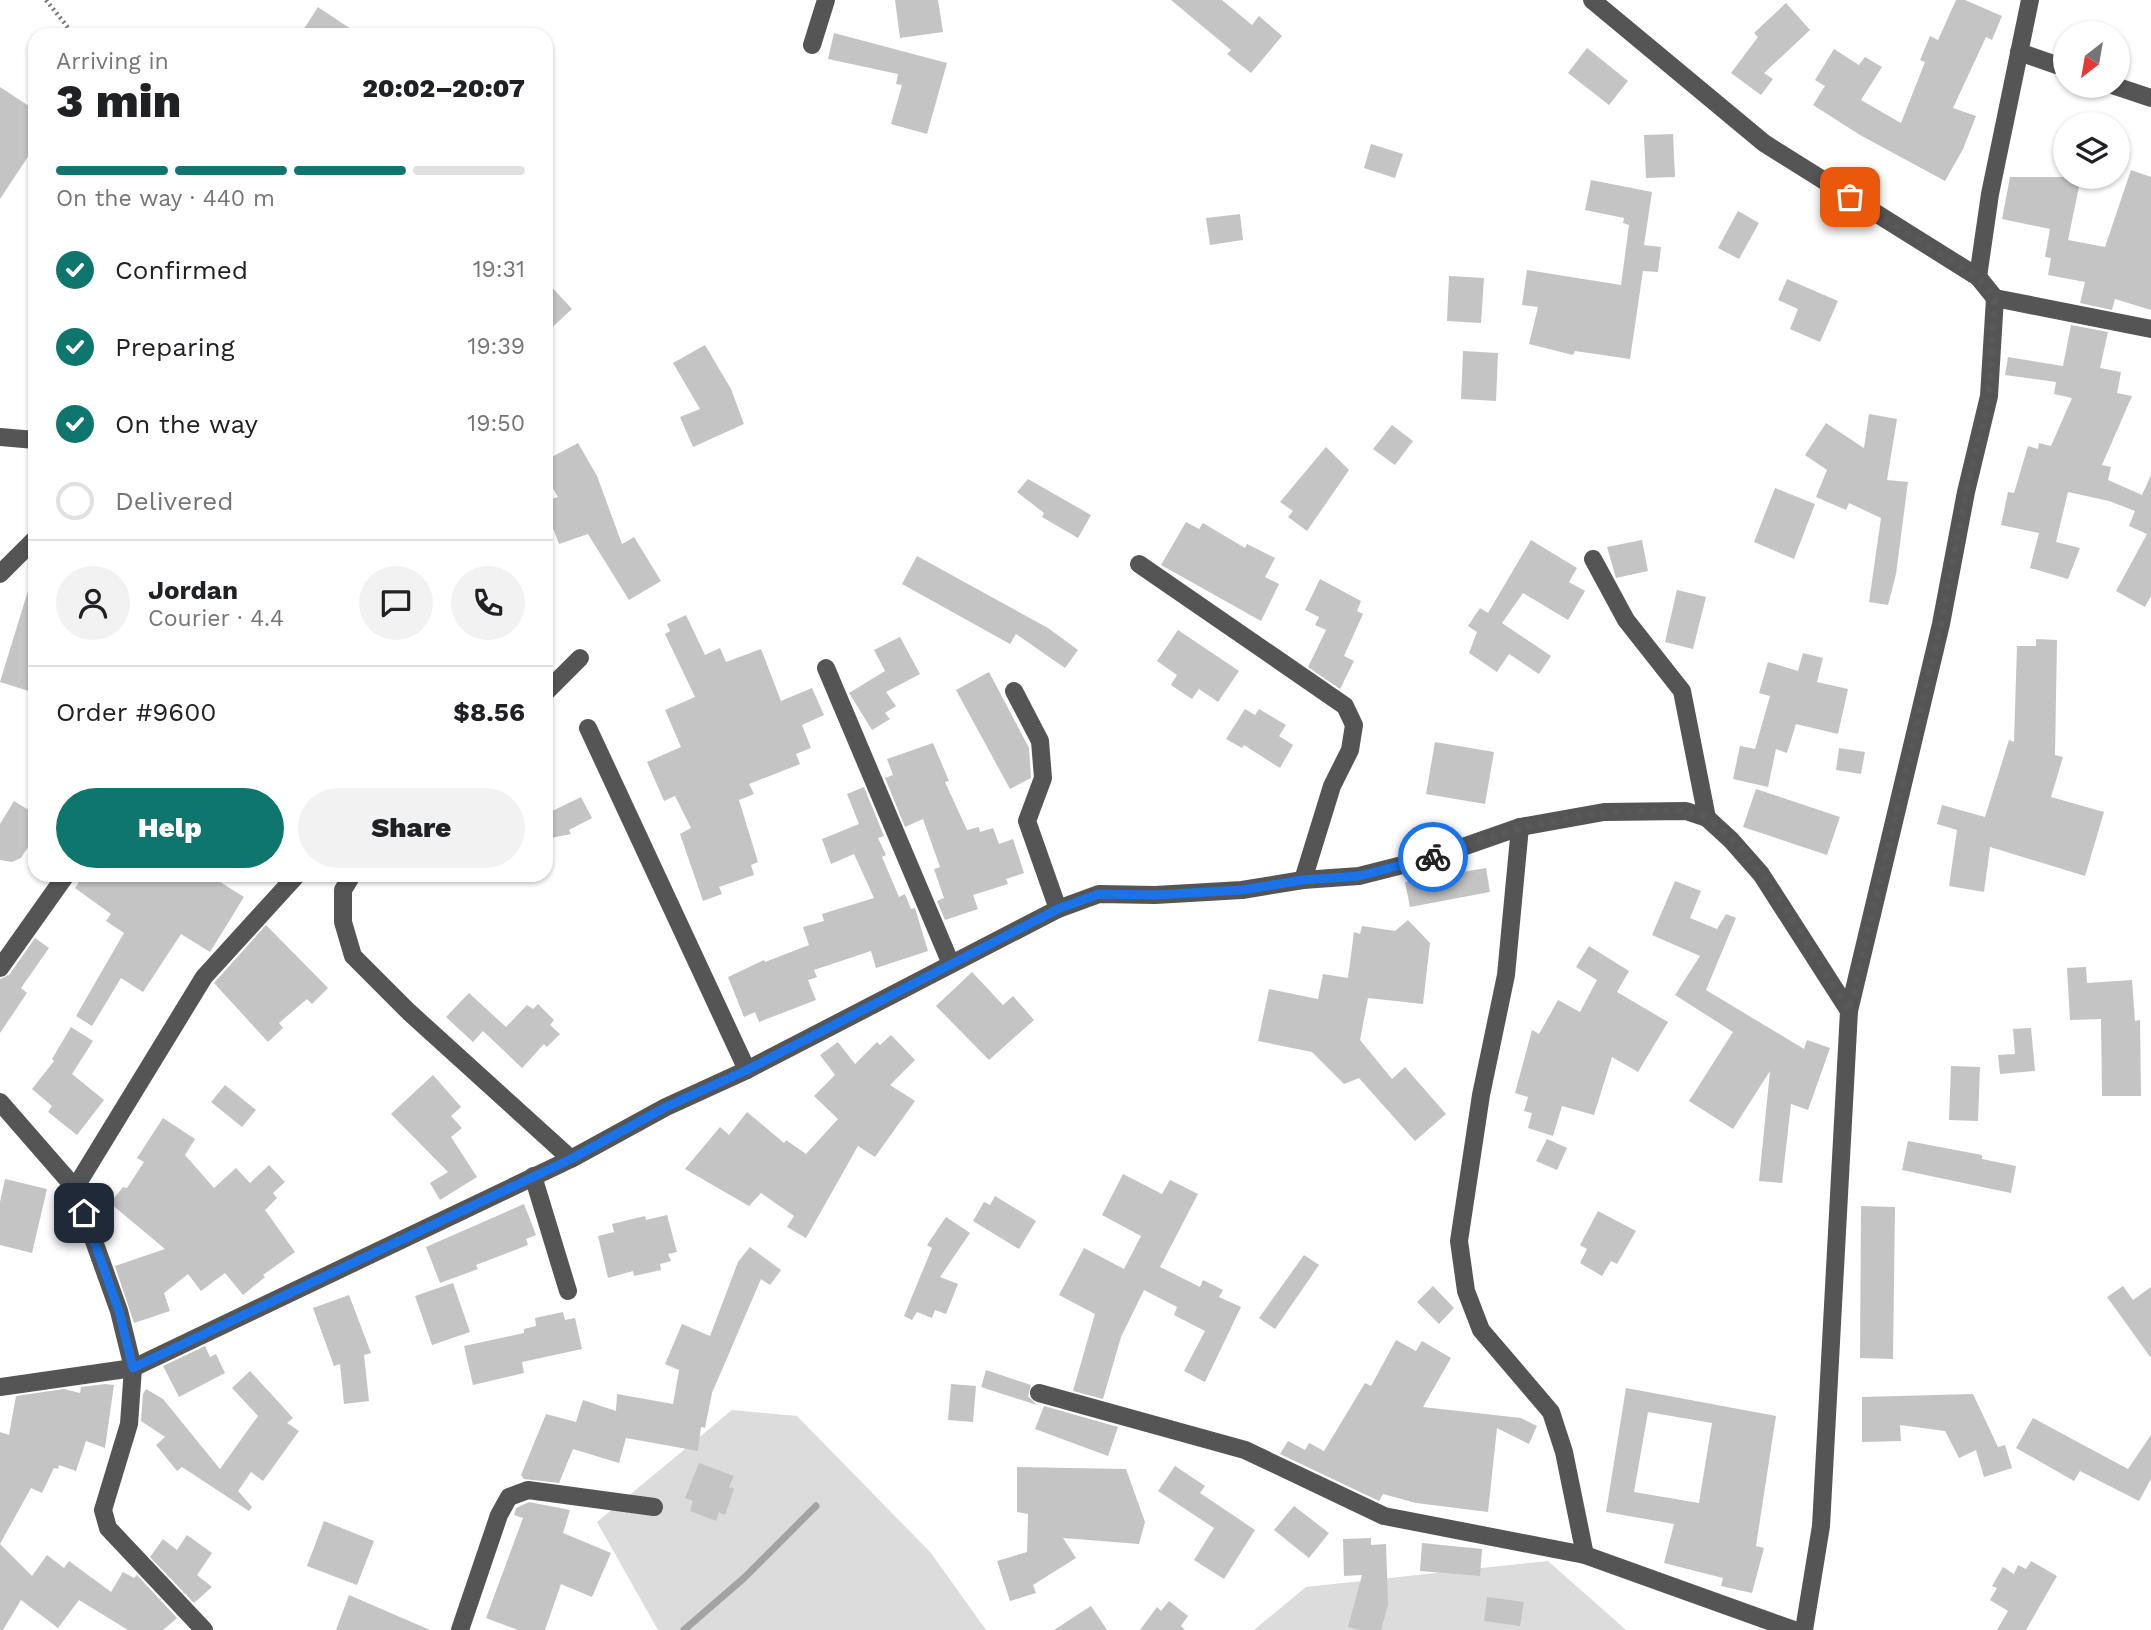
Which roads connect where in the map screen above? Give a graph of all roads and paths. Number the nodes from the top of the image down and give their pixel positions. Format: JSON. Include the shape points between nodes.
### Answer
{"nodes":[{"id":1,"x":46,"y":0,"type":"edge"},
{"id":2,"x":826,"y":0,"type":"edge"},
{"id":3,"x":1592,"y":0,"type":"edge"},
{"id":4,"x":2030,"y":0,"type":"edge"},
{"id":5,"x":68,"y":28,"type":"edge"},
{"id":6,"x":812,"y":46,"type":"dead end"},
{"id":7,"x":2019,"y":52,"type":"junction"},
{"id":8,"x":2053,"y":64,"type":"edge"},
{"id":9,"x":2130,"y":91,"type":"edge"},
{"id":10,"x":2151,"y":99,"type":"edge"},
{"id":11,"x":1978,"y":277,"type":"junction"},
{"id":12,"x":1995,"y":298,"type":"junction"},
{"id":13,"x":2151,"y":329,"type":"edge"},
{"id":14,"x":0,"y":437,"type":"edge"},
{"id":15,"x":28,"y":439,"type":"edge"},
{"id":16,"x":28,"y":546,"type":"edge"},
{"id":17,"x":1593,"y":559,"type":"dead end"},
{"id":18,"x":1139,"y":564,"type":"dead end"},
{"id":19,"x":0,"y":574,"type":"edge"},
{"id":20,"x":580,"y":658,"type":"dead end"},
{"id":21,"x":826,"y":668,"type":"dead end"},
{"id":22,"x":553,"y":685,"type":"edge"},
{"id":23,"x":1014,"y":691,"type":"dead end"},
{"id":24,"x":588,"y":728,"type":"dead end"},
{"id":25,"x":1707,"y":818,"type":"junction"},
{"id":26,"x":1520,"y":827,"type":"junction"},
{"id":27,"x":1303,"y":880,"type":"junction"},
{"id":28,"x":61,"y":882,"type":"edge"},
{"id":29,"x":291,"y":882,"type":"edge"},
{"id":30,"x":348,"y":882,"type":"edge"},
{"id":31,"x":1058,"y":909,"type":"junction"},
{"id":32,"x":951,"y":964,"type":"junction"},
{"id":33,"x":0,"y":968,"type":"edge"},
{"id":34,"x":1849,"y":1011,"type":"junction"},
{"id":35,"x":747,"y":1070,"type":"junction"},
{"id":36,"x":0,"y":1101,"type":"edge"},
{"id":37,"x":571,"y":1159,"type":"junction"},
{"id":38,"x":533,"y":1176,"type":"junction"},
{"id":39,"x":75,"y":1188,"type":"junction"},
{"id":40,"x":568,"y":1292,"type":"dead end"},
{"id":41,"x":133,"y":1368,"type":"junction"},
{"id":42,"x":0,"y":1387,"type":"edge"},
{"id":43,"x":1039,"y":1392,"type":"dead end"},
{"id":44,"x":654,"y":1507,"type":"dead end"},
{"id":45,"x":1585,"y":1555,"type":"junction"},
{"id":46,"x":203,"y":1630,"type":"edge"},
{"id":47,"x":460,"y":1630,"type":"edge"},
{"id":48,"x":1794,"y":1630,"type":"edge"},
{"id":49,"x":1804,"y":1630,"type":"edge"}],
"edges":[{"from":1,"to":5,"type":"path"},
{"from":2,"to":6,"type":"street"},
{"from":3,"to":11,"type":"street","via":[[1764,143]]},
{"from":4,"to":7,"type":"street"},
{"from":7,"to":8,"type":"street"},
{"from":7,"to":11,"type":"street"},
{"from":9,"to":10,"type":"street"},
{"from":11,"to":12,"type":"street"},
{"from":12,"to":13,"type":"street"},
{"from":12,"to":34,"type":"street","via":[[1989,396],[1941,624]]},
{"from":14,"to":15,"type":"street"},
{"from":16,"to":19,"type":"street"},
{"from":17,"to":25,"type":"street","via":[[1626,620],[1682,691]]},
{"from":18,"to":27,"type":"street","via":[[1345,706],[1354,724],[1350,750],[1332,786]]},
{"from":20,"to":22,"type":"street"},
{"from":21,"to":32,"type":"street"},
{"from":23,"to":31,"type":"street","via":[[1040,741],[1043,778],[1027,821]]},
{"from":24,"to":35,"type":"street"},
{"from":25,"to":26,"type":"street","via":[[1686,811],[1604,812]]},
{"from":25,"to":34,"type":"street","via":[[1761,874]]},
{"from":26,"to":27,"type":"street","via":[[1390,870]]},
{"from":26,"to":45,"type":"street","via":[[1506,975],[1459,1241],[1466,1291],[1481,1330],[1551,1412]]},
{"from":27,"to":31,"type":"street","via":[[1230,891],[1099,894]]},
{"from":28,"to":33,"type":"street"},
{"from":29,"to":39,"type":"street","via":[[204,977]]},
{"from":30,"to":37,"type":"street","via":[[343,890],[343,922],[353,956]]},
{"from":31,"to":32,"type":"street"},
{"from":32,"to":35,"type":"street"},
{"from":34,"to":49,"type":"street","via":[[1821,1526]]},
{"from":35,"to":37,"type":"street","via":[[666,1107]]},
{"from":36,"to":39,"type":"street"},
{"from":37,"to":38,"type":"street"},
{"from":38,"to":40,"type":"street"},
{"from":38,"to":41,"type":"street"},
{"from":39,"to":41,"type":"street","via":[[119,1311]]},
{"from":41,"to":42,"type":"street"},
{"from":41,"to":46,"type":"street","via":[[129,1424],[103,1510],[108,1528]]},
{"from":43,"to":45,"type":"street","via":[[1245,1450],[1384,1516]]},
{"from":44,"to":47,"type":"street","via":[[528,1490],[509,1497]]},
{"from":45,"to":48,"type":"street"}]}
